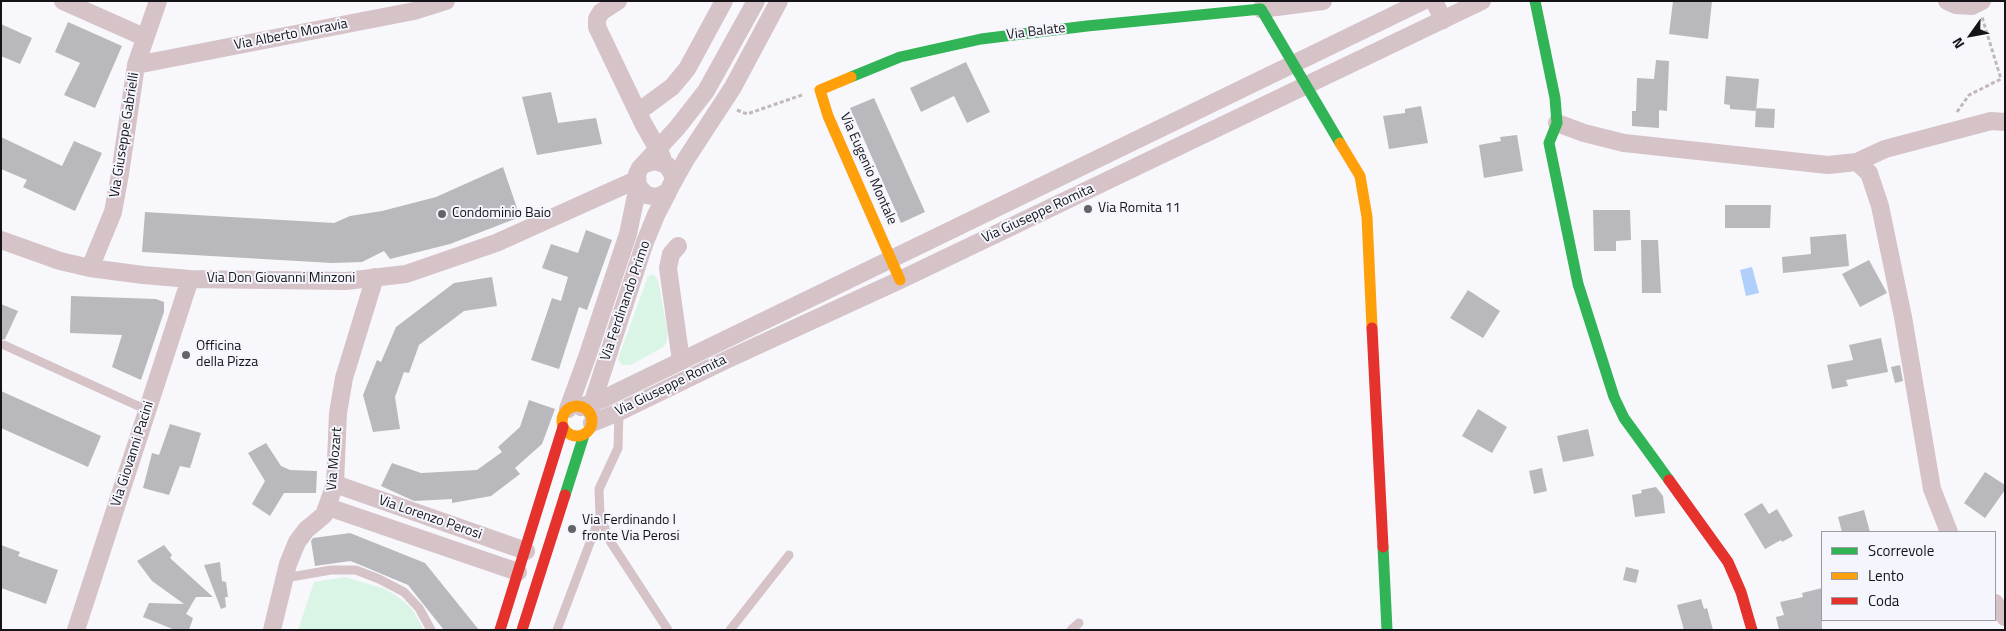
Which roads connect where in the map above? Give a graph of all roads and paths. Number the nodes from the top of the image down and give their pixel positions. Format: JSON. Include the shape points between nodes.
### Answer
{"nodes":[{"id":1,"x":63,"y":1,"type":"edge"},
{"id":2,"x":158,"y":1,"type":"edge"},
{"id":3,"x":446,"y":1,"type":"edge"},
{"id":4,"x":618,"y":1,"type":"edge"},
{"id":5,"x":724,"y":1,"type":"edge"},
{"id":6,"x":756,"y":1,"type":"edge"},
{"id":7,"x":779,"y":1,"type":"edge"},
{"id":8,"x":1323,"y":1,"type":"edge"},
{"id":9,"x":1423,"y":1,"type":"edge"},
{"id":10,"x":1434,"y":1,"type":"edge"},
{"id":11,"x":1482,"y":1,"type":"edge"},
{"id":12,"x":1535,"y":1,"type":"edge"},
{"id":13,"x":1946,"y":1,"type":"edge"},
{"id":14,"x":1977,"y":4,"type":"edge"},
{"id":15,"x":1187,"y":9,"type":"edge"},
{"id":16,"x":1261,"y":9,"type":"junction"},
{"id":17,"x":1443,"y":20,"type":"junction"},
{"id":18,"x":144,"y":37,"type":"junction"},
{"id":19,"x":1294,"y":64,"type":"junction"},
{"id":20,"x":136,"y":65,"type":"junction"},
{"id":21,"x":1308,"y":86,"type":"junction"},
{"id":22,"x":820,"y":90,"type":"junction"},
{"id":23,"x":722,"y":104,"type":"junction"},
{"id":24,"x":640,"y":117,"type":"junction"},
{"id":25,"x":2005,"y":122,"type":"edge"},
{"id":26,"x":1557,"y":123,"type":"junction"},
{"id":27,"x":1943,"y":134,"type":"junction"},
{"id":28,"x":657,"y":148,"type":"junction"},
{"id":29,"x":1857,"y":162,"type":"junction"},
{"id":30,"x":667,"y":165,"type":"junction"},
{"id":31,"x":639,"y":174,"type":"junction"},
{"id":32,"x":669,"y":189,"type":"junction"},
{"id":33,"x":972,"y":221,"type":"junction"},
{"id":34,"x":1,"y":240,"type":"edge"},
{"id":35,"x":980,"y":241,"type":"junction"},
{"id":36,"x":678,"y":246,"type":"dead end"},
{"id":37,"x":892,"y":259,"type":"junction"},
{"id":38,"x":90,"y":268,"type":"junction"},
{"id":39,"x":375,"y":277,"type":"junction"},
{"id":40,"x":190,"y":279,"type":"junction"},
{"id":41,"x":900,"y":280,"type":"junction"},
{"id":42,"x":718,"y":343,"type":"junction"},
{"id":43,"x":4,"y":345,"type":"dead end"},
{"id":44,"x":726,"y":360,"type":"junction"},
{"id":45,"x":680,"y":361,"type":"junction"},
{"id":46,"x":605,"y":362,"type":"junction"},
{"id":47,"x":653,"y":375,"type":"junction"},
{"id":48,"x":147,"y":410,"type":"junction"},
{"id":49,"x":619,"y":412,"type":"junction"},
{"id":50,"x":585,"y":415,"type":"junction"},
{"id":51,"x":563,"y":427,"type":"junction"},
{"id":52,"x":335,"y":484,"type":"junction"},
{"id":53,"x":328,"y":508,"type":"junction"},
{"id":54,"x":600,"y":516,"type":"junction"},
{"id":55,"x":1949,"y":531,"type":"edge"},
{"id":56,"x":526,"y":551,"type":"junction"},
{"id":57,"x":789,"y":555,"type":"dead end"},
{"id":58,"x":518,"y":572,"type":"junction"},
{"id":59,"x":285,"y":578,"type":"junction"},
{"id":60,"x":1996,"y":604,"type":"edge"},
{"id":61,"x":2005,"y":617,"type":"edge"},
{"id":62,"x":1079,"y":623,"type":"dead end"},
{"id":63,"x":82,"y":625,"type":"edge"},
{"id":64,"x":272,"y":630,"type":"edge"},
{"id":65,"x":431,"y":630,"type":"edge"},
{"id":66,"x":500,"y":630,"type":"edge"},
{"id":67,"x":522,"y":630,"type":"edge"},
{"id":68,"x":557,"y":630,"type":"edge"},
{"id":69,"x":668,"y":630,"type":"edge"},
{"id":70,"x":730,"y":630,"type":"edge"},
{"id":71,"x":1071,"y":630,"type":"edge"},
{"id":72,"x":1387,"y":630,"type":"edge"},
{"id":73,"x":1752,"y":630,"type":"edge"}],
"edges":[{"from":1,"to":18,"type":"street"},
{"from":2,"to":18,"type":"street","name":"Via Giuseppe Gabrielli"},
{"from":3,"to":20,"type":"street","name":"Via Alberto Moravia","via":[[414,11]]},
{"from":4,"to":24,"type":"street","via":[[601,12],[597,27]]},
{"from":5,"to":24,"type":"street","via":[[687,69]]},
{"from":6,"to":28,"type":"street","name":"Via Ferdinando Primo","via":[[706,91]]},
{"from":7,"to":23,"type":"street","name":"Via Ferdinando Primo"},
{"from":8,"to":16,"type":"street","name":"Via Balate"},
{"from":9,"to":19,"type":"street","name":"Via Giuseppe Romita"},
{"from":10,"to":17,"type":"street"},
{"from":11,"to":17,"type":"street","name":"Via Giuseppe Romita"},
{"from":12,"to":26,"type":"street"},
{"from":13,"to":14,"type":"street","via":[[1956,5]]},
{"from":14,"to":27,"type":"path","via":[[2001,79],[1968,95]]},
{"from":15,"to":16,"type":"street","name":"Via Balate"},
{"from":15,"to":22,"type":"street","name":"Via Balate","via":[[981,39],[900,57]]},
{"from":16,"to":19,"type":"street"},
{"from":17,"to":21,"type":"street","name":"Via Giuseppe Romita"},
{"from":18,"to":20,"type":"street","name":"Via Giuseppe Gabrielli"},
{"from":19,"to":21,"type":"street"},
{"from":19,"to":33,"type":"street","name":"Via Giuseppe Romita"},
{"from":20,"to":38,"type":"street","name":"Via Giuseppe Gabrielli","via":[[113,212]]},
{"from":21,"to":35,"type":"street","name":"Via Giuseppe Romita"},
{"from":21,"to":72,"type":"street","via":[[1360,176],[1367,217]]},
{"from":22,"to":23,"type":"path","via":[[747,114]]},
{"from":22,"to":37,"type":"street","name":"Via Eugenio Montale","via":[[828,116]]},
{"from":23,"to":32,"type":"street","name":"Via Ferdinando Primo"},
{"from":24,"to":28,"type":"street"},
{"from":24,"to":31,"type":"street","via":[[645,143]]},
{"from":25,"to":27,"type":"street","via":[[1991,121]]},
{"from":26,"to":29,"type":"street","via":[[1624,144],[1828,166]]},
{"from":26,"to":73,"type":"street","via":[[1549,143],[1553,165],[1578,284],[1614,396],[1624,418],[1728,562]]},
{"from":27,"to":29,"type":"street","via":[[1885,149]]},
{"from":28,"to":30,"type":"street"},
{"from":28,"to":31,"type":"street","name":"Via Ferdinando Primo"},
{"from":29,"to":55,"type":"street","via":[[1868,173],[1880,206],[1903,317],[1932,489]]},
{"from":30,"to":31,"type":"street","via":[[655,160]]},
{"from":30,"to":32,"type":"street","via":[[673,175]]},
{"from":31,"to":32,"type":"street","via":[[646,195],[663,195]]},
{"from":31,"to":39,"type":"street","name":"Via Don Giovanni Minzoni","via":[[496,243],[406,274]]},
{"from":31,"to":50,"type":"street","name":"Via Ferdinando Primo","via":[[628,234],[587,357]]},
{"from":32,"to":46,"type":"street","name":"Via Ferdinando Primo","via":[[649,233]]},
{"from":33,"to":35,"type":"street"},
{"from":33,"to":37,"type":"street","name":"Via Giuseppe Romita"},
{"from":34,"to":38,"type":"street","name":"Via Don Giovanni Minzoni"},
{"from":35,"to":41,"type":"street","name":"Via Giuseppe Romita"},
{"from":36,"to":45,"type":"street","via":[[671,254],[668,268]]},
{"from":37,"to":41,"type":"street","name":"Via Eugenio Montale"},
{"from":37,"to":42,"type":"street","name":"Via Giuseppe Romita"},
{"from":38,"to":40,"type":"street","name":"Via Don Giovanni Minzoni"},
{"from":39,"to":40,"type":"street","name":"Via Don Giovanni Minzoni","via":[[346,281]]},
{"from":39,"to":52,"type":"street","name":"Via Mozart","via":[[344,378],[338,413]]},
{"from":40,"to":48,"type":"street","name":"Via Giovanni Pacini"},
{"from":41,"to":44,"type":"street","name":"Via Giuseppe Romita"},
{"from":42,"to":44,"type":"street"},
{"from":42,"to":45,"type":"street","name":"Via Giuseppe Romita"},
{"from":43,"to":48,"type":"lane"},
{"from":44,"to":49,"type":"street","name":"Via Giuseppe Romita"},
{"from":45,"to":47,"type":"street","name":"Via Giuseppe Romita"},
{"from":46,"to":47,"type":"street","via":[[606,383],[612,386]]},
{"from":46,"to":50,"type":"street","name":"Via Ferdinando Primo"},
{"from":47,"to":50,"type":"street","name":"Via Giuseppe Romita"},
{"from":48,"to":63,"type":"street","name":"Via Giovanni Pacini"},
{"from":49,"to":50,"type":"street","name":"Via Giuseppe Romita"},
{"from":49,"to":54,"type":"lane","via":[[618,448],[599,489]]},
{"from":50,"to":51,"type":"street","via":[[562,418]]},
{"from":50,"to":51,"type":"street","via":[[575,436]]},
{"from":50,"to":67,"type":"street","name":"Via Ferdinando Primo"},
{"from":51,"to":56,"type":"street"},
{"from":52,"to":53,"type":"street","name":"Via Mozart"},
{"from":52,"to":56,"type":"street","name":"Via Lorenzo Perosi"},
{"from":53,"to":58,"type":"street","name":"Via Lorenzo Perosi"},
{"from":53,"to":59,"type":"street","name":"Via Mozart","via":[[297,542]]},
{"from":54,"to":68,"type":"lane"},
{"from":54,"to":69,"type":"lane","via":[[610,541]]},
{"from":56,"to":58,"type":"street"},
{"from":57,"to":70,"type":"lane"},
{"from":58,"to":66,"type":"street"},
{"from":59,"to":64,"type":"street","name":"Via Mozart"},
{"from":59,"to":65,"type":"lane","via":[[331,570],[356,570],[404,592],[419,608]]},
{"from":60,"to":61,"type":"street"},
{"from":62,"to":71,"type":"lane"}]}
